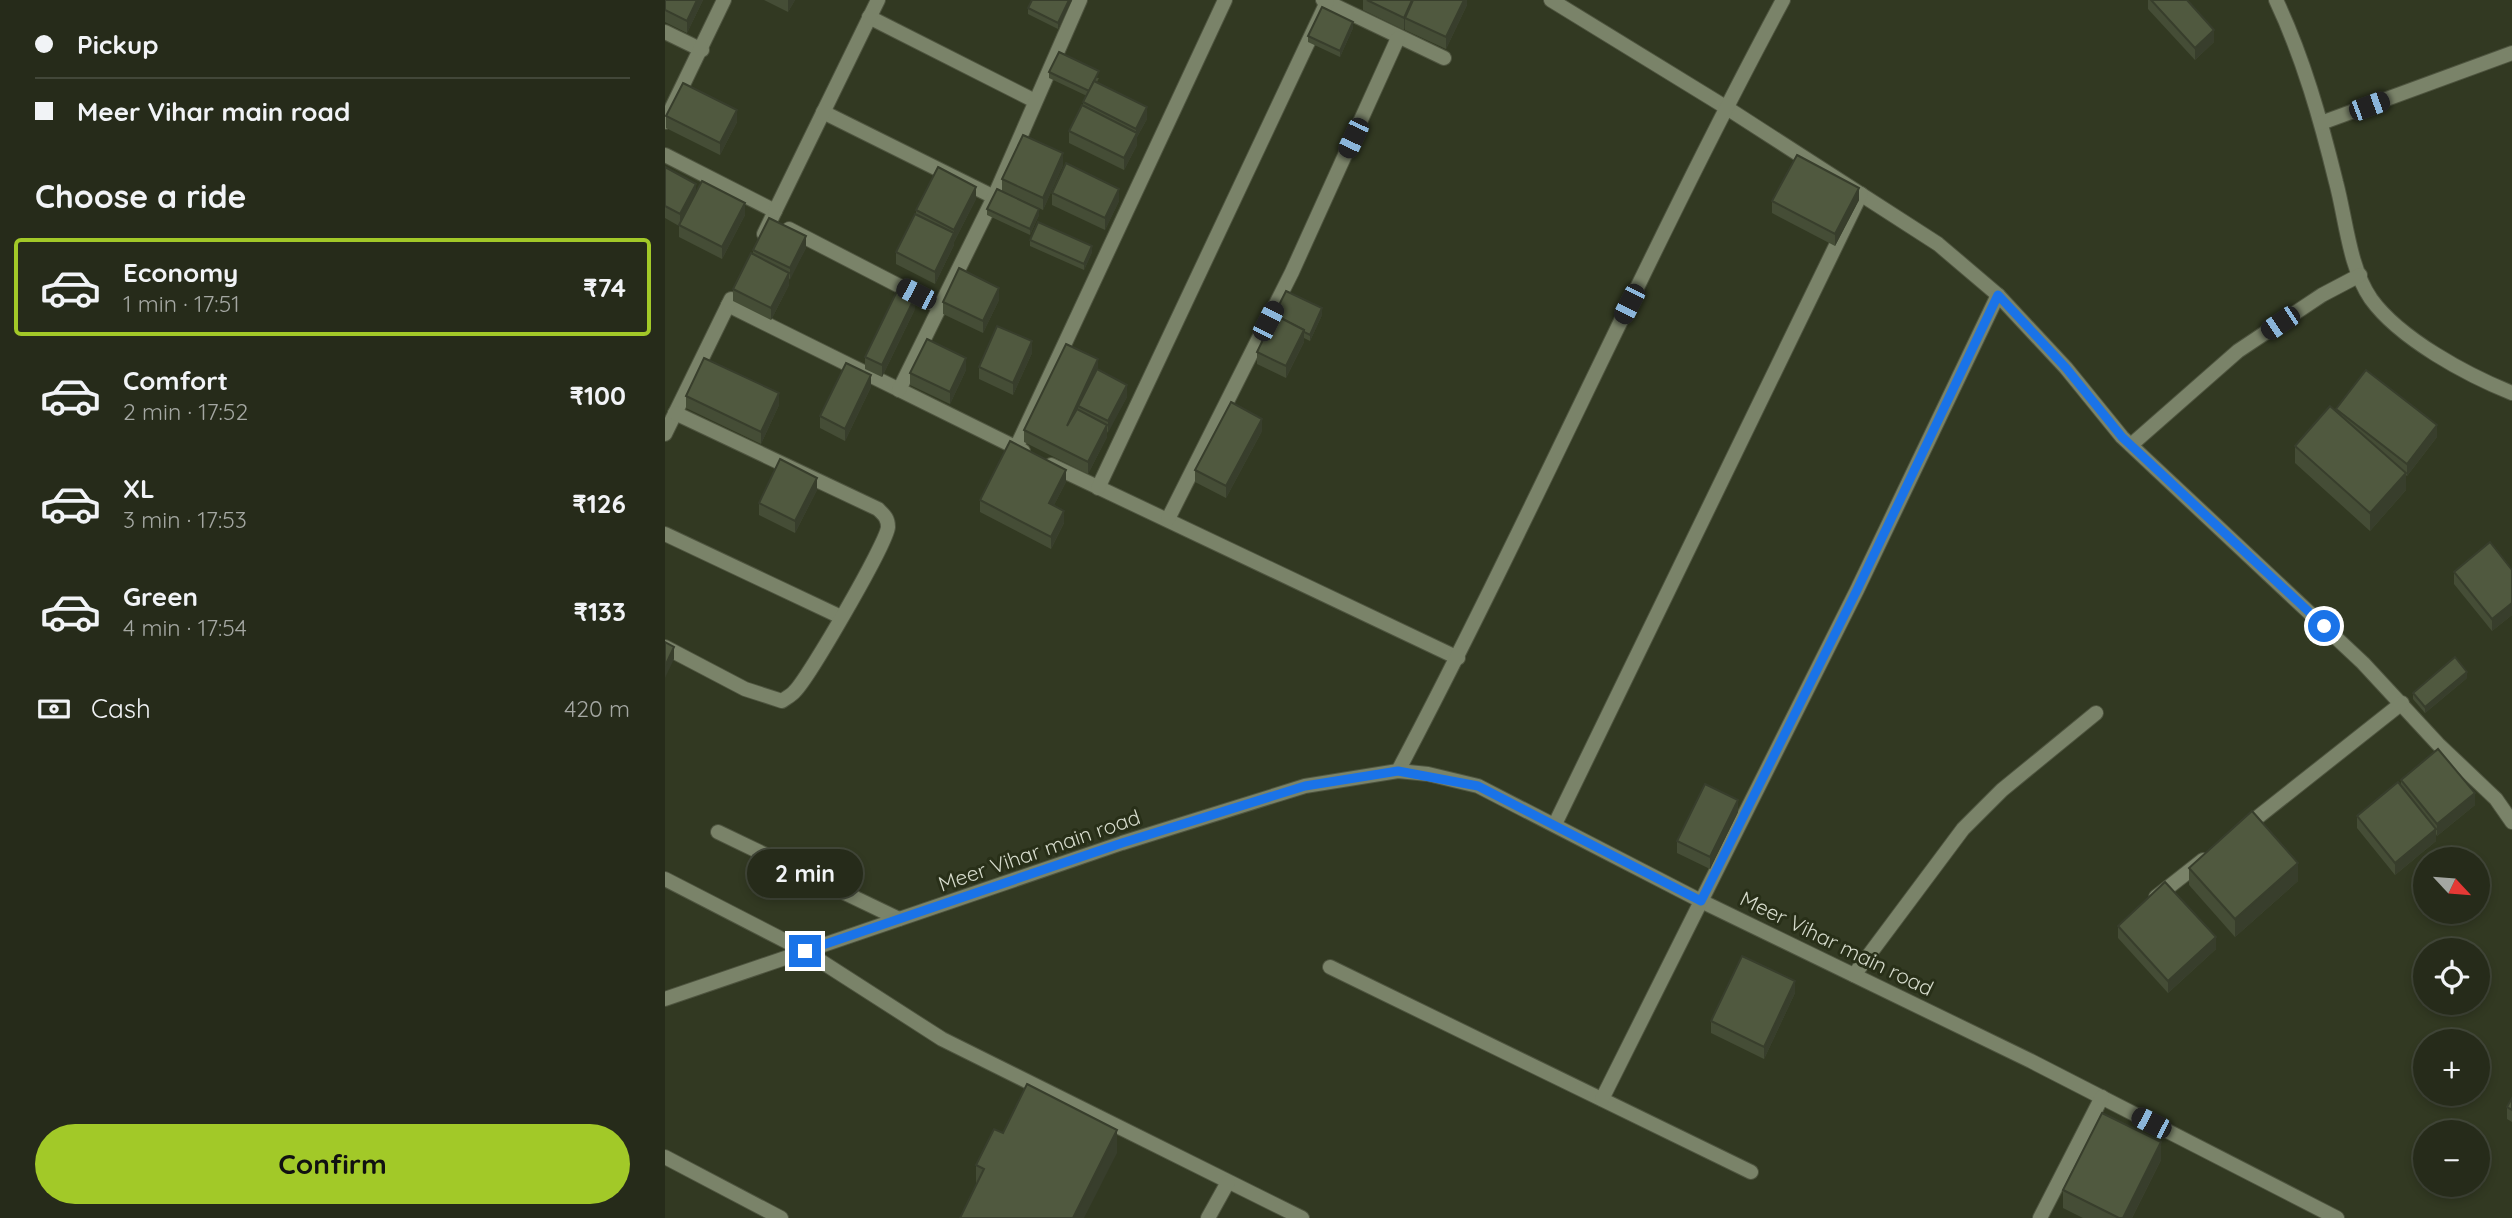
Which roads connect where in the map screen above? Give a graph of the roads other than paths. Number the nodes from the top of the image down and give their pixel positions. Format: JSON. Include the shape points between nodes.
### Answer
{"nodes":[{"id":1,"x":724,"y":0,"type":"edge"},
{"id":2,"x":878,"y":0,"type":"edge"},
{"id":3,"x":1080,"y":0,"type":"edge"},
{"id":4,"x":1225,"y":0,"type":"edge"},
{"id":5,"x":1551,"y":0,"type":"edge"},
{"id":6,"x":1783,"y":0,"type":"edge"},
{"id":7,"x":2276,"y":0,"type":"edge"},
{"id":8,"x":1325,"y":1,"type":"edge"},
{"id":9,"x":869,"y":17,"type":"junction"},
{"id":10,"x":665,"y":32,"type":"edge"},
{"id":11,"x":1398,"y":38,"type":"junction"},
{"id":12,"x":702,"y":50,"type":"junction"},
{"id":13,"x":2512,"y":53,"type":"edge"},
{"id":14,"x":1444,"y":58,"type":"dead end"},
{"id":15,"x":1035,"y":101,"type":"junction"},
{"id":16,"x":1727,"y":108,"type":"junction"},
{"id":17,"x":823,"y":113,"type":"junction"},
{"id":18,"x":665,"y":122,"type":"edge"},
{"id":19,"x":2321,"y":123,"type":"junction"},
{"id":20,"x":665,"y":155,"type":"edge"},
{"id":21,"x":1861,"y":194,"type":"junction"},
{"id":22,"x":995,"y":197,"type":"junction"},
{"id":23,"x":773,"y":215,"type":"junction"},
{"id":24,"x":759,"y":244,"type":"edge"},
{"id":25,"x":2360,"y":275,"type":"junction"},
{"id":26,"x":740,"y":281,"type":"edge"},
{"id":27,"x":1998,"y":295,"type":"junction"},
{"id":28,"x":728,"y":305,"type":"junction"},
{"id":29,"x":940,"y":307,"type":"junction"},
{"id":30,"x":899,"y":390,"type":"junction"},
{"id":31,"x":2512,"y":393,"type":"edge"},
{"id":32,"x":675,"y":413,"type":"junction"},
{"id":33,"x":665,"y":434,"type":"edge"},
{"id":34,"x":2131,"y":445,"type":"junction"},
{"id":35,"x":1016,"y":448,"type":"junction"},
{"id":36,"x":1098,"y":488,"type":"junction"},
{"id":37,"x":1168,"y":519,"type":"junction"},
{"id":38,"x":665,"y":534,"type":"edge"},
{"id":39,"x":841,"y":617,"type":"junction"},
{"id":40,"x":665,"y":647,"type":"edge"},
{"id":41,"x":1458,"y":658,"type":"junction"},
{"id":42,"x":2402,"y":703,"type":"junction"},
{"id":43,"x":2096,"y":713,"type":"dead end"},
{"id":44,"x":1398,"y":771,"type":"junction"},
{"id":45,"x":2512,"y":822,"type":"edge"},
{"id":46,"x":1555,"y":824,"type":"junction"},
{"id":47,"x":718,"y":832,"type":"dead end"},
{"id":48,"x":665,"y":879,"type":"edge"},
{"id":49,"x":1701,"y":901,"type":"junction"},
{"id":50,"x":2140,"y":910,"type":"edge"},
{"id":51,"x":899,"y":919,"type":"junction"},
{"id":52,"x":805,"y":951,"type":"junction"},
{"id":53,"x":1330,"y":967,"type":"dead end"},
{"id":54,"x":1854,"y":975,"type":"junction"},
{"id":55,"x":665,"y":999,"type":"edge"},
{"id":56,"x":2102,"y":1097,"type":"junction"},
{"id":57,"x":1602,"y":1099,"type":"junction"},
{"id":58,"x":665,"y":1157,"type":"edge"},
{"id":59,"x":1751,"y":1172,"type":"dead end"},
{"id":60,"x":1229,"y":1182,"type":"junction"},
{"id":61,"x":781,"y":1218,"type":"edge"},
{"id":62,"x":1208,"y":1218,"type":"edge"},
{"id":63,"x":1302,"y":1218,"type":"edge"},
{"id":64,"x":2040,"y":1218,"type":"edge"},
{"id":65,"x":2337,"y":1218,"type":"edge"}],
"edges":[{"from":1,"to":12,"type":"street"},
{"from":2,"to":9,"type":"street"},
{"from":3,"to":15,"type":"street"},
{"from":4,"to":35,"type":"street"},
{"from":5,"to":16,"type":"street"},
{"from":6,"to":16,"type":"street"},
{"from":7,"to":19,"type":"street"},
{"from":8,"to":11,"type":"street"},
{"from":8,"to":36,"type":"street"},
{"from":9,"to":15,"type":"street"},
{"from":9,"to":17,"type":"street"},
{"from":10,"to":12,"type":"street"},
{"from":11,"to":14,"type":"street"},
{"from":11,"to":37,"type":"street","via":[[1292,272]]},
{"from":12,"to":18,"type":"street"},
{"from":13,"to":19,"type":"street"},
{"from":15,"to":22,"type":"street"},
{"from":16,"to":21,"type":"street"},
{"from":16,"to":41,"type":"street"},
{"from":17,"to":22,"type":"street"},
{"from":17,"to":23,"type":"street"},
{"from":19,"to":25,"type":"street"},
{"from":20,"to":23,"type":"street"},
{"from":21,"to":27,"type":"street","via":[[1938,244]]},
{"from":21,"to":46,"type":"street"},
{"from":22,"to":29,"type":"street"},
{"from":23,"to":24,"type":"street"},
{"from":23,"to":29,"type":"street"},
{"from":25,"to":31,"type":"street","via":[[2372,299],[2415,340]]},
{"from":25,"to":34,"type":"street","via":[[2238,351]]},
{"from":26,"to":28,"type":"street"},
{"from":27,"to":34,"type":"street"},
{"from":27,"to":49,"type":"street"},
{"from":28,"to":30,"type":"street"},
{"from":28,"to":32,"type":"street"},
{"from":29,"to":30,"type":"street"},
{"from":30,"to":35,"type":"street"},
{"from":32,"to":33,"type":"street"},
{"from":32,"to":39,"type":"street","via":[[886,516],[884,543]]},
{"from":34,"to":42,"type":"street"},
{"from":35,"to":36,"type":"street"},
{"from":36,"to":37,"type":"street"},
{"from":37,"to":41,"type":"street"},
{"from":38,"to":39,"type":"street"},
{"from":39,"to":40,"type":"street","via":[[796,691],[782,701],[745,689]]},
{"from":41,"to":44,"type":"street"},
{"from":42,"to":45,"type":"street","via":[[2496,799]]},
{"from":42,"to":50,"type":"street"},
{"from":43,"to":54,"type":"street","via":[[2001,790],[1963,829]]},
{"from":44,"to":46,"type":"street","name":"Meer Vihar main road","via":[[1478,786]]},
{"from":44,"to":51,"type":"street","name":"Meer Vihar main road","via":[[1305,786]]},
{"from":46,"to":49,"type":"street","name":"Meer Vihar main road"},
{"from":47,"to":51,"type":"street"},
{"from":48,"to":52,"type":"street"},
{"from":49,"to":54,"type":"street","name":"Meer Vihar main road"},
{"from":49,"to":57,"type":"street"},
{"from":51,"to":52,"type":"street","name":"Meer Vihar main road"},
{"from":52,"to":55,"type":"street","name":"Meer Vihar main road"},
{"from":52,"to":60,"type":"street","via":[[942,1039]]},
{"from":53,"to":57,"type":"street"},
{"from":54,"to":56,"type":"street","name":"Meer Vihar main road"},
{"from":56,"to":64,"type":"street"},
{"from":56,"to":65,"type":"street","name":"Meer Vihar main road"},
{"from":57,"to":59,"type":"street"},
{"from":58,"to":61,"type":"street"},
{"from":60,"to":62,"type":"street"},
{"from":60,"to":63,"type":"street"}]}
